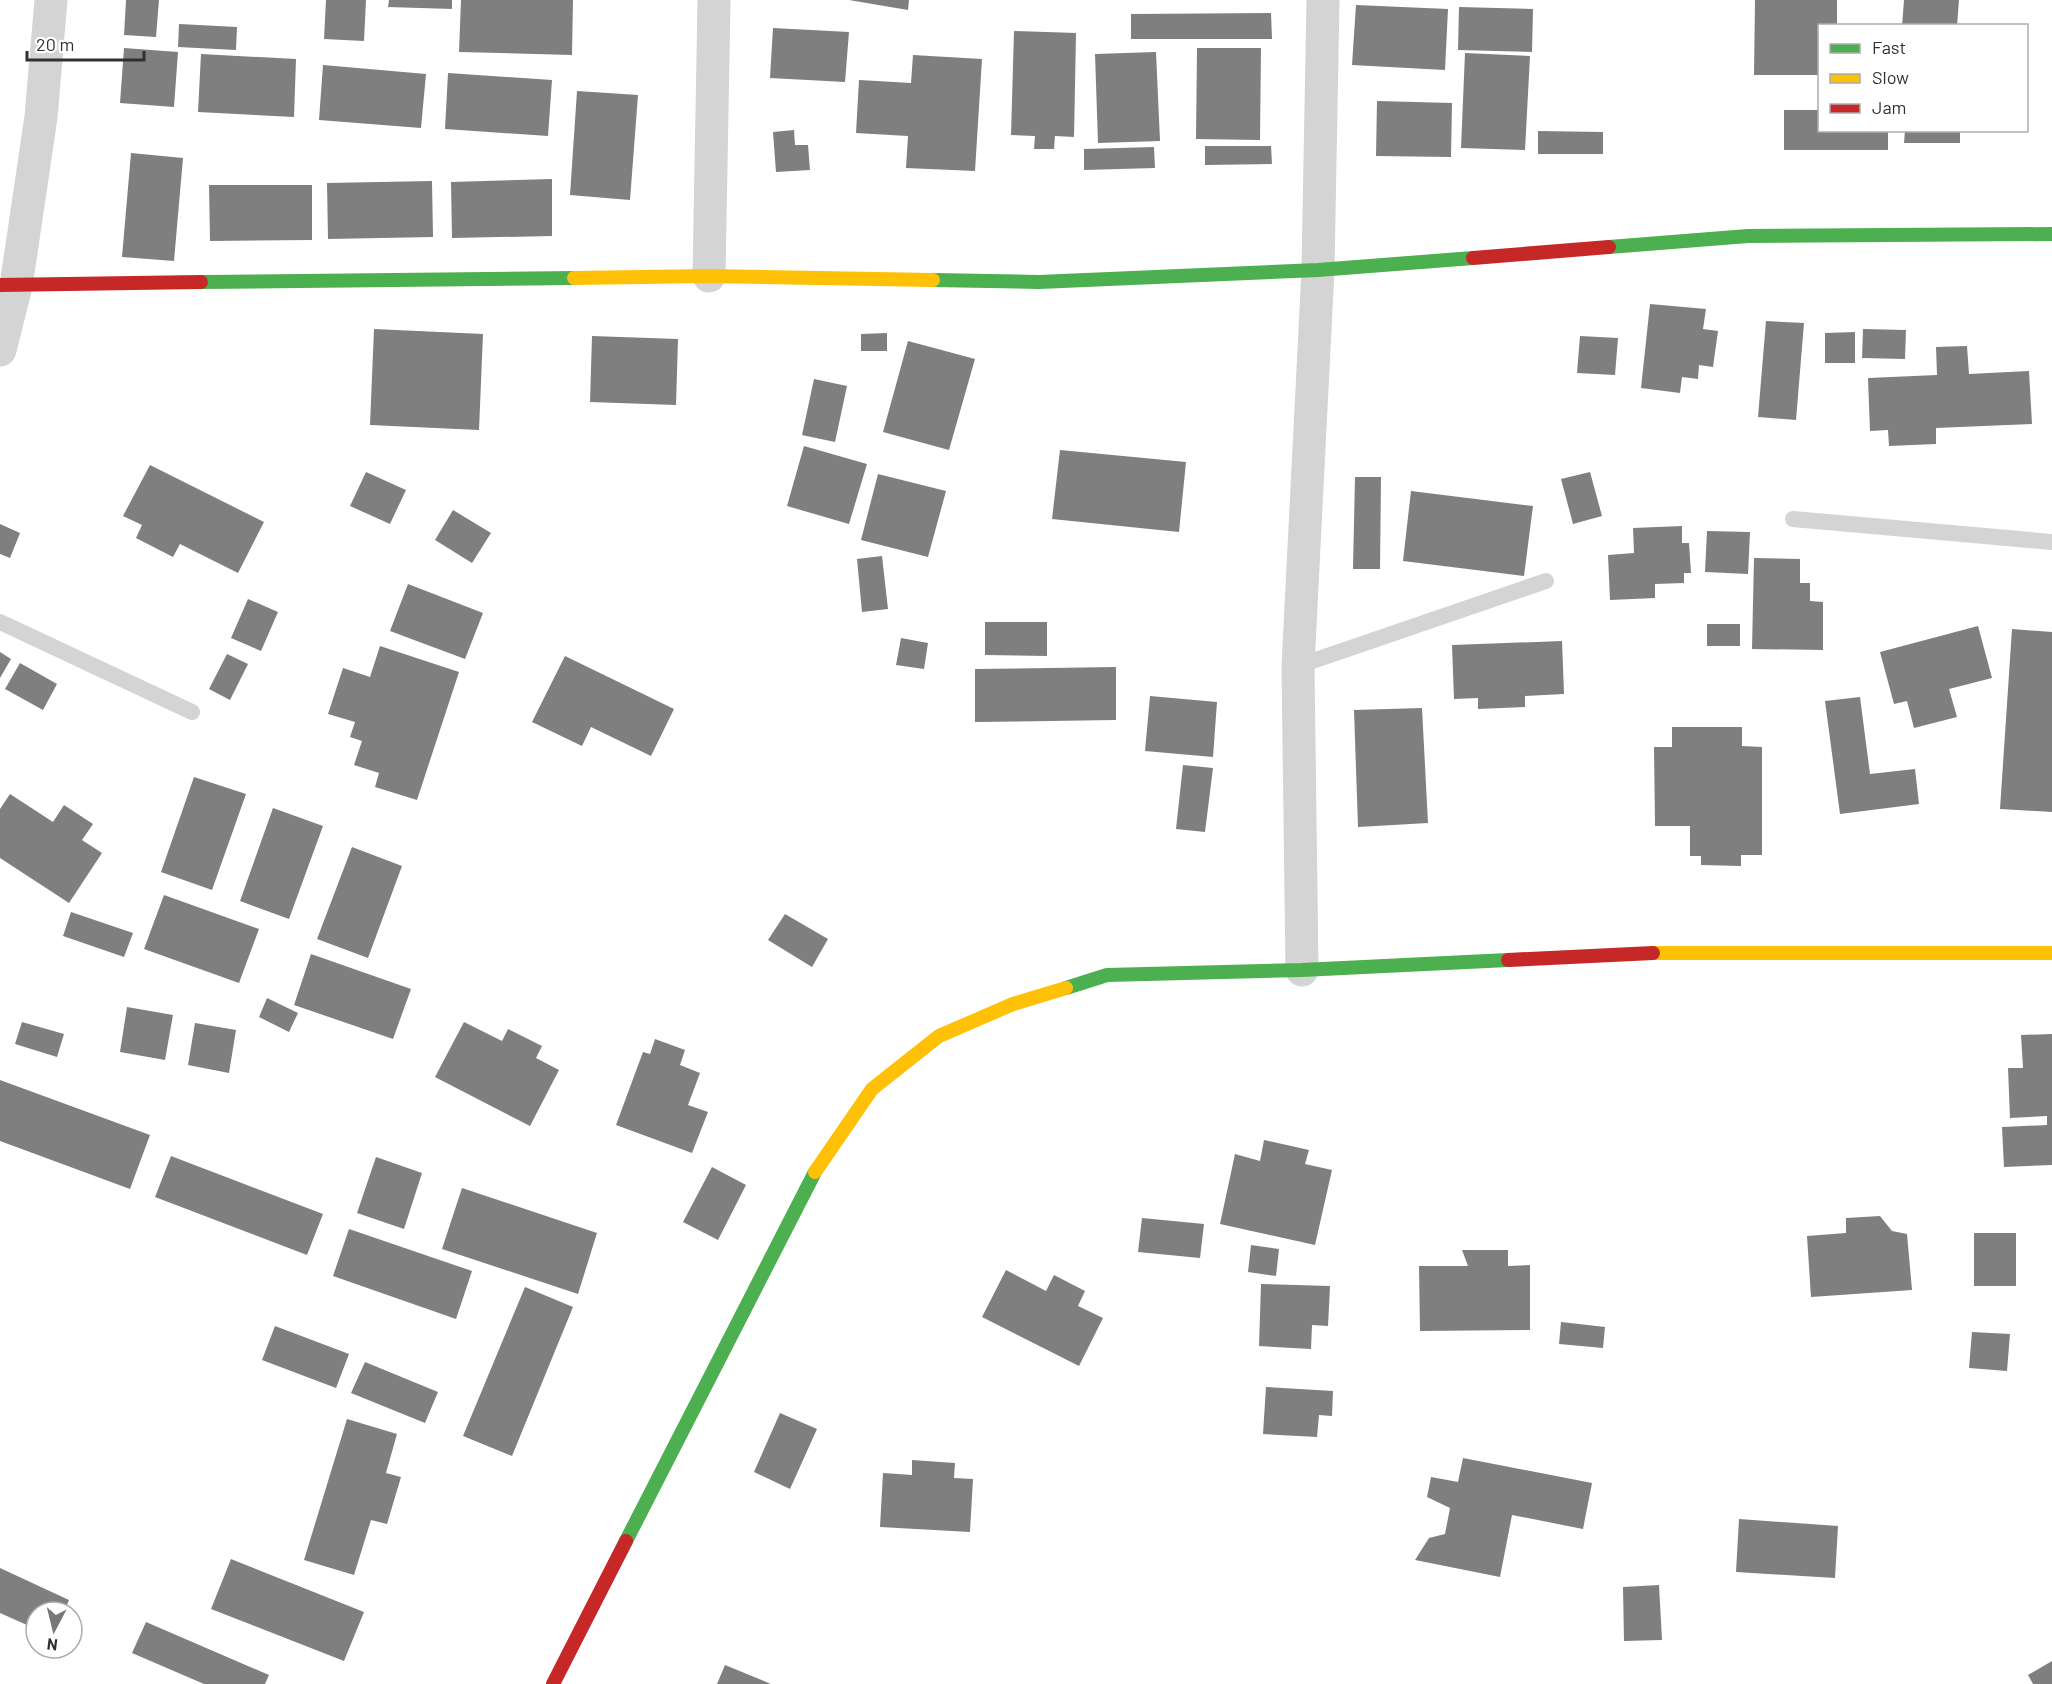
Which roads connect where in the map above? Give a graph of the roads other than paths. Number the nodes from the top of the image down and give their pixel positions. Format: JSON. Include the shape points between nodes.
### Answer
{"nodes":[{"id":1,"x":51,"y":0,"type":"edge"},
{"id":2,"x":714,"y":0,"type":"edge"},
{"id":3,"x":1323,"y":0,"type":"edge"},
{"id":4,"x":2052,"y":234,"type":"edge"},
{"id":5,"x":1318,"y":270,"type":"junction"},
{"id":6,"x":709,"y":276,"type":"junction"},
{"id":7,"x":8,"y":285,"type":"edge"},
{"id":8,"x":0,"y":350,"type":"edge"},
{"id":9,"x":1793,"y":519,"type":"dead end"},
{"id":10,"x":2052,"y":542,"type":"edge"},
{"id":11,"x":1546,"y":581,"type":"dead end"},
{"id":12,"x":0,"y":622,"type":"edge"},
{"id":13,"x":1298,"y":666,"type":"junction"},
{"id":14,"x":192,"y":712,"type":"dead end"},
{"id":15,"x":2052,"y":953,"type":"edge"},
{"id":16,"x":1302,"y":970,"type":"junction"},
{"id":17,"x":553,"y":1684,"type":"edge"}],
"edges":[{"from":1,"to":7,"type":"street","via":[[41,117]]},
{"from":2,"to":6,"type":"street"},
{"from":3,"to":5,"type":"street"},
{"from":4,"to":5,"type":"street","via":[[1748,236]]},
{"from":5,"to":6,"type":"street","via":[[1039,282]]},
{"from":5,"to":13,"type":"street"},
{"from":6,"to":7,"type":"street"},
{"from":7,"to":8,"type":"street"},
{"from":9,"to":10,"type":"lane"},
{"from":11,"to":13,"type":"lane"},
{"from":12,"to":14,"type":"lane"},
{"from":13,"to":16,"type":"street"},
{"from":15,"to":16,"type":"street","via":[[1675,952]]},
{"from":16,"to":17,"type":"street","via":[[1107,975],[1014,1004],[939,1036],[872,1089],[814,1173]]}]}
